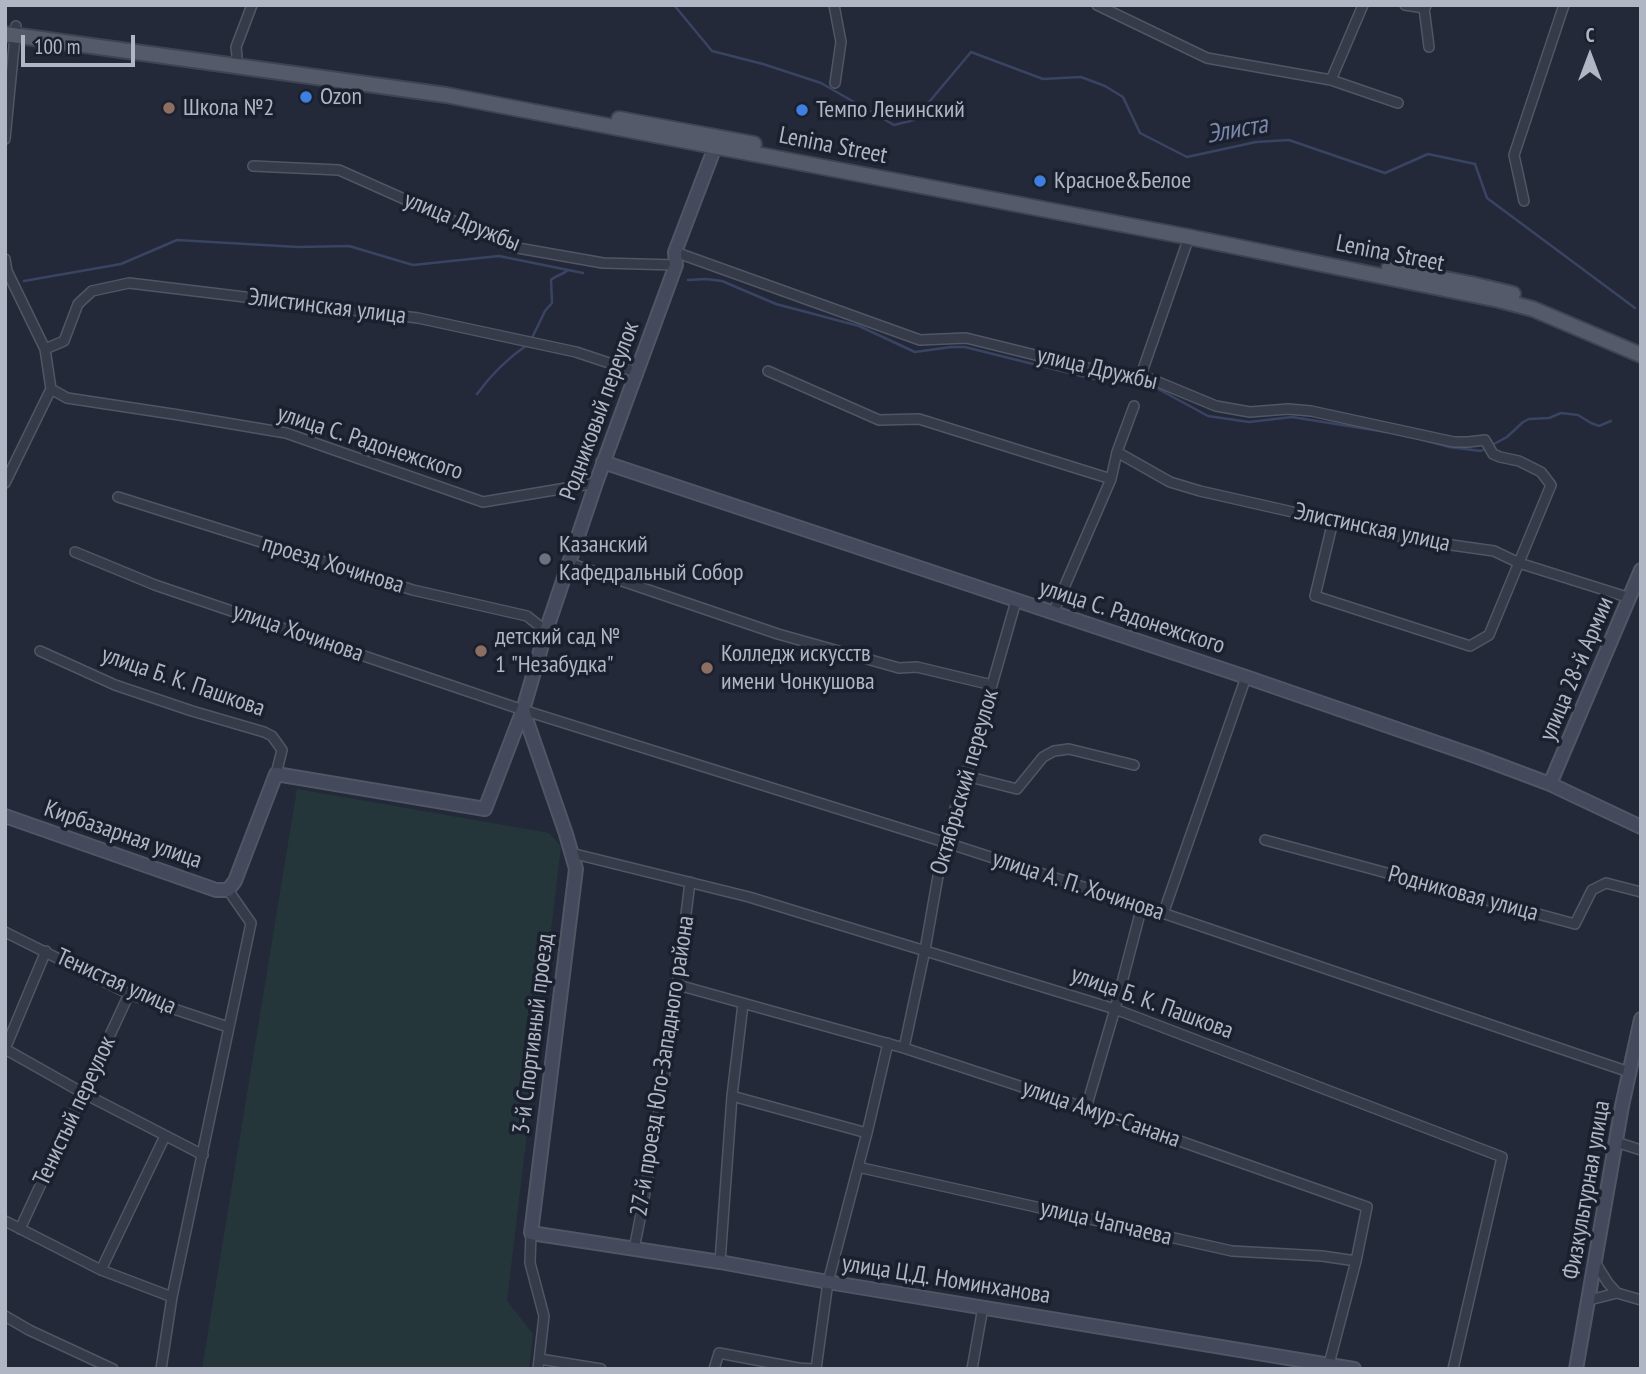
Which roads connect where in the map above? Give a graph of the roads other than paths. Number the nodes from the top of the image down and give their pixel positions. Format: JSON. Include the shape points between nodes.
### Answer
{"nodes":[{"id":1,"x":252,"y":5,"type":"edge"},
{"id":2,"x":834,"y":5,"type":"edge"},
{"id":3,"x":1363,"y":5,"type":"edge"},
{"id":4,"x":1405,"y":5,"type":"edge"},
{"id":5,"x":1564,"y":5,"type":"edge"},
{"id":6,"x":1103,"y":6,"type":"edge"},
{"id":7,"x":1426,"y":7,"type":"edge"},
{"id":8,"x":10,"y":30,"type":"edge"},
{"id":9,"x":1429,"y":47,"type":"dead end"},
{"id":10,"x":236,"y":61,"type":"junction"},
{"id":11,"x":1331,"y":80,"type":"junction"},
{"id":12,"x":835,"y":83,"type":"dead end"},
{"id":13,"x":1398,"y":103,"type":"dead end"},
{"id":14,"x":5,"y":139,"type":"edge"},
{"id":15,"x":716,"y":142,"type":"junction"},
{"id":16,"x":253,"y":166,"type":"dead end"},
{"id":17,"x":1524,"y":201,"type":"dead end"},
{"id":18,"x":1189,"y":237,"type":"junction"},
{"id":19,"x":5,"y":259,"type":"edge"},
{"id":20,"x":676,"y":259,"type":"junction"},
{"id":21,"x":7,"y":276,"type":"edge"},
{"id":22,"x":1641,"y":344,"type":"edge"},
{"id":23,"x":45,"y":349,"type":"junction"},
{"id":24,"x":1641,"y":355,"type":"edge"},
{"id":25,"x":768,"y":371,"type":"dead end"},
{"id":26,"x":636,"y":373,"type":"junction"},
{"id":27,"x":1141,"y":375,"type":"junction"},
{"id":28,"x":51,"y":389,"type":"junction"},
{"id":29,"x":1134,"y":406,"type":"dead end"},
{"id":30,"x":1117,"y":452,"type":"junction"},
{"id":31,"x":603,"y":462,"type":"junction"},
{"id":32,"x":1111,"y":479,"type":"junction"},
{"id":33,"x":5,"y":483,"type":"edge"},
{"id":34,"x":596,"y":483,"type":"junction"},
{"id":35,"x":118,"y":496,"type":"dead end"},
{"id":36,"x":1334,"y":521,"type":"junction"},
{"id":37,"x":75,"y":552,"type":"dead end"},
{"id":38,"x":569,"y":563,"type":"junction"},
{"id":39,"x":1519,"y":563,"type":"junction"},
{"id":40,"x":1641,"y":570,"type":"edge"},
{"id":41,"x":1630,"y":598,"type":"junction"},
{"id":42,"x":1016,"y":601,"type":"junction"},
{"id":43,"x":1053,"y":613,"type":"junction"},
{"id":44,"x":546,"y":631,"type":"junction"},
{"id":45,"x":40,"y":650,"type":"dead end"},
{"id":46,"x":1246,"y":677,"type":"junction"},
{"id":47,"x":992,"y":685,"type":"junction"},
{"id":48,"x":523,"y":710,"type":"junction"},
{"id":49,"x":1134,"y":765,"type":"dead end"},
{"id":50,"x":276,"y":774,"type":"junction"},
{"id":51,"x":966,"y":776,"type":"junction"},
{"id":52,"x":1550,"y":784,"type":"junction"},
{"id":53,"x":5,"y":816,"type":"edge"},
{"id":54,"x":1641,"y":827,"type":"edge"},
{"id":55,"x":1265,"y":840,"type":"dead end"},
{"id":56,"x":944,"y":842,"type":"junction"},
{"id":57,"x":571,"y":853,"type":"junction"},
{"id":58,"x":690,"y":882,"type":"junction"},
{"id":59,"x":228,"y":890,"type":"junction"},
{"id":60,"x":1641,"y":892,"type":"edge"},
{"id":61,"x":1142,"y":906,"type":"junction"},
{"id":62,"x":1163,"y":914,"type":"junction"},
{"id":63,"x":5,"y":932,"type":"edge"},
{"id":64,"x":925,"y":950,"type":"junction"},
{"id":65,"x":46,"y":951,"type":"junction"},
{"id":66,"x":678,"y":985,"type":"junction"},
{"id":67,"x":129,"y":994,"type":"junction"},
{"id":68,"x":744,"y":1004,"type":"junction"},
{"id":69,"x":1115,"y":1009,"type":"junction"},
{"id":70,"x":1641,"y":1019,"type":"edge"},
{"id":71,"x":228,"y":1027,"type":"junction"},
{"id":72,"x":888,"y":1043,"type":"junction"},
{"id":73,"x":904,"y":1048,"type":"junction"},
{"id":74,"x":5,"y":1049,"type":"edge"},
{"id":75,"x":1629,"y":1072,"type":"junction"},
{"id":76,"x":83,"y":1093,"type":"junction"},
{"id":77,"x":732,"y":1096,"type":"junction"},
{"id":78,"x":1086,"y":1108,"type":"junction"},
{"id":79,"x":867,"y":1133,"type":"junction"},
{"id":80,"x":165,"y":1136,"type":"junction"},
{"id":81,"x":1616,"y":1142,"type":"junction"},
{"id":82,"x":1641,"y":1150,"type":"edge"},
{"id":83,"x":203,"y":1155,"type":"junction"},
{"id":84,"x":858,"y":1167,"type":"junction"},
{"id":85,"x":5,"y":1221,"type":"edge"},
{"id":86,"x":20,"y":1229,"type":"junction"},
{"id":87,"x":531,"y":1233,"type":"junction"},
{"id":88,"x":634,"y":1249,"type":"junction"},
{"id":89,"x":1356,"y":1261,"type":"junction"},
{"id":90,"x":720,"y":1262,"type":"junction"},
{"id":91,"x":1596,"y":1264,"type":"junction"},
{"id":92,"x":102,"y":1270,"type":"junction"},
{"id":93,"x":828,"y":1282,"type":"junction"},
{"id":94,"x":1617,"y":1293,"type":"junction"},
{"id":95,"x":172,"y":1297,"type":"junction"},
{"id":96,"x":1589,"y":1300,"type":"junction"},
{"id":97,"x":1641,"y":1300,"type":"edge"},
{"id":98,"x":984,"y":1307,"type":"junction"},
{"id":99,"x":5,"y":1316,"type":"edge"},
{"id":100,"x":539,"y":1364,"type":"edge"},
{"id":101,"x":1329,"y":1364,"type":"junction"},
{"id":102,"x":798,"y":1368,"type":"edge"},
{"id":103,"x":113,"y":1369,"type":"edge"},
{"id":104,"x":161,"y":1369,"type":"edge"},
{"id":105,"x":601,"y":1369,"type":"edge"},
{"id":106,"x":714,"y":1369,"type":"edge"},
{"id":107,"x":814,"y":1369,"type":"edge"},
{"id":108,"x":972,"y":1369,"type":"edge"},
{"id":109,"x":1354,"y":1369,"type":"edge"},
{"id":110,"x":1453,"y":1369,"type":"edge"},
{"id":111,"x":1576,"y":1369,"type":"edge"}],
"edges":[{"from":1,"to":10,"type":"street","via":[[236,47]]},
{"from":2,"to":12,"type":"street","via":[[841,42]]},
{"from":3,"to":11,"type":"street"},
{"from":4,"to":7,"type":"street"},
{"from":5,"to":17,"type":"street","via":[[1514,155]]},
{"from":6,"to":11,"type":"street","via":[[1207,58]]},
{"from":7,"to":9,"type":"street"},
{"from":8,"to":10,"type":"main road","name":"Lenina Street"},
{"from":8,"to":14,"type":"street"},
{"from":10,"to":15,"type":"main road","name":"Lenina Street","via":[[450,87]]},
{"from":11,"to":13,"type":"street"},
{"from":15,"to":18,"type":"main road","name":"Lenina Street"},
{"from":15,"to":20,"type":"street","name":"Родниковый переулок"},
{"from":15,"to":22,"type":"main road","name":"Lenina Street","via":[[1471,284],[1535,300]]},
{"from":16,"to":20,"type":"street","name":"улица Дружбы","via":[[339,170],[512,247],[603,263]]},
{"from":18,"to":24,"type":"main road","name":"Lenina Street","via":[[1499,300],[1533,309]]},
{"from":18,"to":27,"type":"street"},
{"from":19,"to":21,"type":"street"},
{"from":20,"to":26,"type":"street","name":"Родниковый переулок"},
{"from":20,"to":27,"type":"street","name":"улица Дружбы","via":[[920,340],[966,338],[1129,378]]},
{"from":21,"to":23,"type":"street"},
{"from":23,"to":26,"type":"street","name":"Элистинская улица","via":[[64,341],[78,304],[92,291],[129,283],[418,318],[576,352]]},
{"from":23,"to":28,"type":"street"},
{"from":25,"to":32,"type":"street","via":[[879,420],[919,419]]},
{"from":26,"to":31,"type":"street","name":"Родниковый переулок"},
{"from":27,"to":39,"type":"street","name":"улица Дружбы","via":[[1216,406],[1251,412],[1311,411],[1454,442],[1485,440],[1493,454],[1541,472],[1551,485]]},
{"from":28,"to":33,"type":"street"},
{"from":28,"to":34,"type":"street","name":"улица С. Радонежского","via":[[66,398],[286,433],[483,502]]},
{"from":29,"to":30,"type":"street"},
{"from":30,"to":32,"type":"street"},
{"from":30,"to":36,"type":"street","name":"Элистинская улица","via":[[1170,482]]},
{"from":31,"to":34,"type":"street","name":"Родниковый переулок"},
{"from":31,"to":42,"type":"street","name":"улица С. Радонежского"},
{"from":32,"to":43,"type":"street"},
{"from":34,"to":38,"type":"street","name":"Родниковый переулок"},
{"from":35,"to":44,"type":"street","name":"проезд Хочинова","via":[[413,590],[527,616]]},
{"from":36,"to":39,"type":"street","name":"Элистинская улица","via":[[1416,540],[1494,551]]},
{"from":36,"to":39,"type":"street","via":[[1315,596],[1469,646],[1489,635]]},
{"from":37,"to":48,"type":"street","name":"улица Хочинова","via":[[155,585]]},
{"from":38,"to":44,"type":"street","name":"Родниковый переулок"},
{"from":38,"to":47,"type":"street","via":[[778,634],[899,668],[917,667]]},
{"from":39,"to":41,"type":"street","name":"Элистинская улица"},
{"from":40,"to":41,"type":"street","name":"улица 28-й Армии"},
{"from":41,"to":52,"type":"street","name":"улица 28-й Армии"},
{"from":42,"to":43,"type":"street","name":"улица С. Радонежского"},
{"from":42,"to":47,"type":"street","name":"Октябрьский переулок"},
{"from":43,"to":46,"type":"street","name":"улица С. Радонежского"},
{"from":44,"to":48,"type":"street","name":"Родниковый переулок"},
{"from":45,"to":50,"type":"street","name":"улица Б. К. Пашкова","via":[[115,685],[272,736],[282,750]]},
{"from":46,"to":52,"type":"street","name":"улица С. Радонежского"},
{"from":46,"to":62,"type":"street"},
{"from":47,"to":51,"type":"street","name":"Октябрьский переулок"},
{"from":48,"to":50,"type":"street","name":"Родниковый переулок","via":[[485,810]]},
{"from":48,"to":56,"type":"street","name":"улица А. П. Хочинова"},
{"from":48,"to":57,"type":"street","name":"3-й Спортивный проезд"},
{"from":49,"to":51,"type":"street","via":[[1069,749],[1043,757],[1017,789]]},
{"from":50,"to":59,"type":"street"},
{"from":51,"to":56,"type":"street","name":"Октябрьский переулок"},
{"from":52,"to":54,"type":"street","name":"улица С. Радонежского"},
{"from":53,"to":59,"type":"street","name":"Кирбазарная улица","via":[[216,890]]},
{"from":55,"to":60,"type":"street","name":"Родниковая улица","via":[[1574,924],[1592,890],[1606,883]]},
{"from":56,"to":61,"type":"street","name":"улица А. П. Хочинова"},
{"from":56,"to":64,"type":"street","name":"Октябрьский переулок"},
{"from":57,"to":58,"type":"street","name":"улица Б. К. Пашкова"},
{"from":57,"to":87,"type":"street","name":"3-й Спортивный проезд","via":[[576,869]]},
{"from":58,"to":64,"type":"street","name":"улица Б. К. Пашкова"},
{"from":58,"to":66,"type":"street","name":"27-й проезд Юго-Западного района"},
{"from":59,"to":71,"type":"street","via":[[251,923]]},
{"from":61,"to":62,"type":"street","name":"улица А. П. Хочинова"},
{"from":61,"to":69,"type":"street"},
{"from":62,"to":75,"type":"street","name":"улица А. П. Хочинова"},
{"from":63,"to":65,"type":"street","name":"Тенистая улица"},
{"from":64,"to":69,"type":"street","name":"улица Б. К. Пашкова"},
{"from":64,"to":73,"type":"street","name":"Октябрьский переулок"},
{"from":65,"to":67,"type":"street","name":"Тенистая улица"},
{"from":65,"to":74,"type":"street"},
{"from":66,"to":68,"type":"street","name":"улица Амур-Санана"},
{"from":66,"to":88,"type":"street","name":"27-й проезд Юго-Западного района"},
{"from":67,"to":71,"type":"street","name":"Тенистая улица"},
{"from":67,"to":76,"type":"street","name":"Тенистый переулок"},
{"from":68,"to":72,"type":"street","name":"улица Амур-Санана"},
{"from":68,"to":77,"type":"street"},
{"from":69,"to":78,"type":"street"},
{"from":69,"to":110,"type":"street","name":"улица Б. К. Пашкова","via":[[1502,1157]]},
{"from":70,"to":75,"type":"street","name":"Физкультурная улица"},
{"from":71,"to":83,"type":"street"},
{"from":72,"to":73,"type":"street","name":"улица Амур-Санана"},
{"from":72,"to":79,"type":"street"},
{"from":73,"to":78,"type":"street","name":"улица Амур-Санана"},
{"from":74,"to":76,"type":"street"},
{"from":75,"to":81,"type":"street","name":"Физкультурная улица"},
{"from":76,"to":80,"type":"street"},
{"from":76,"to":86,"type":"street","name":"Тенистый переулок"},
{"from":77,"to":79,"type":"street"},
{"from":77,"to":90,"type":"street"},
{"from":78,"to":89,"type":"street","name":"улица Амур-Санана","via":[[1367,1207]]},
{"from":79,"to":84,"type":"street"},
{"from":80,"to":83,"type":"street"},
{"from":80,"to":92,"type":"street"},
{"from":81,"to":82,"type":"street"},
{"from":81,"to":91,"type":"street","name":"Физкультурная улица"},
{"from":83,"to":95,"type":"street"},
{"from":84,"to":89,"type":"street","name":"улица Чапчаева","via":[[1232,1251]]},
{"from":84,"to":93,"type":"street"},
{"from":85,"to":86,"type":"street"},
{"from":86,"to":92,"type":"street"},
{"from":87,"to":88,"type":"street","name":"улица Ц.Д. Номинханова"},
{"from":87,"to":100,"type":"street","name":"3-й Спортивный проезд","via":[[530,1262],[544,1316]]},
{"from":88,"to":90,"type":"street","name":"улица Ц.Д. Номинханова"},
{"from":89,"to":101,"type":"street","name":"улица Амур-Санана"},
{"from":90,"to":93,"type":"street","name":"улица Ц.Д. Номинханова"},
{"from":91,"to":94,"type":"street"},
{"from":91,"to":96,"type":"street","name":"Физкультурная улица"},
{"from":92,"to":95,"type":"street"},
{"from":93,"to":98,"type":"street","name":"улица Ц.Д. Номинханова"},
{"from":93,"to":107,"type":"street"},
{"from":94,"to":96,"type":"street"},
{"from":94,"to":97,"type":"street"},
{"from":95,"to":104,"type":"street"},
{"from":96,"to":111,"type":"street","name":"Физкультурная улица"},
{"from":98,"to":101,"type":"street","name":"улица Ц.Д. Номинханова"},
{"from":98,"to":108,"type":"street"},
{"from":99,"to":103,"type":"street"},
{"from":100,"to":105,"type":"street"},
{"from":101,"to":109,"type":"street","name":"улица Ц.Д. Номинханова"},
{"from":102,"to":106,"type":"street","via":[[719,1353]]},
{"from":102,"to":107,"type":"street"}]}
